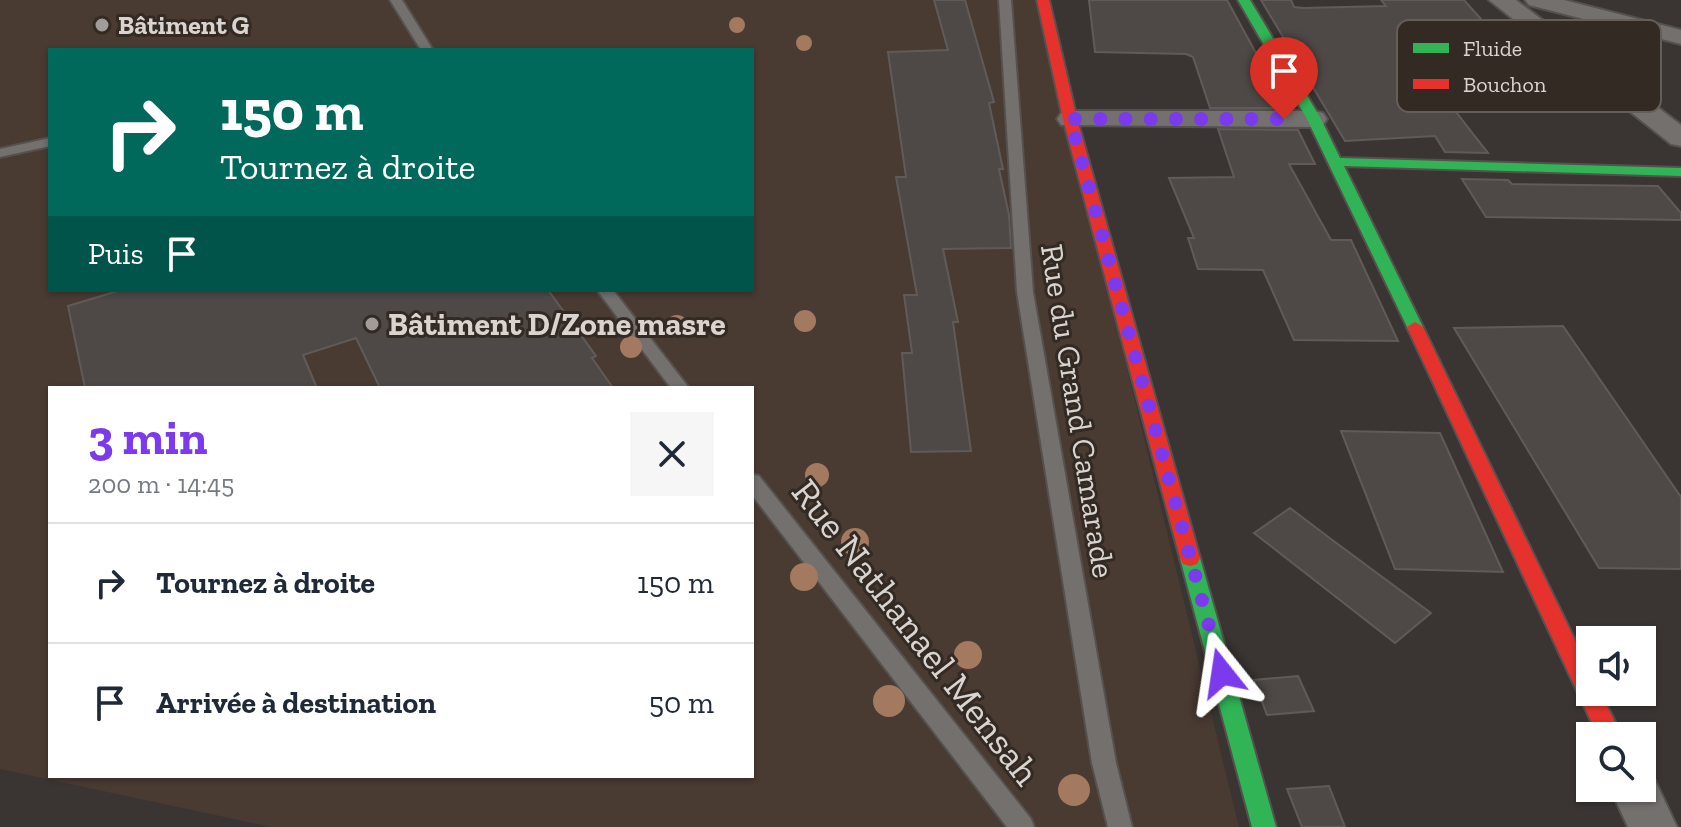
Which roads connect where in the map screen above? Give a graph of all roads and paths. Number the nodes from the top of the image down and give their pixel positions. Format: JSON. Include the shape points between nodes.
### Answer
{"nodes":[{"id":1,"x":396,"y":0,"type":"edge"},
{"id":2,"x":1005,"y":0,"type":"edge"},
{"id":3,"x":1043,"y":0,"type":"edge"},
{"id":4,"x":1244,"y":0,"type":"edge"},
{"id":5,"x":1501,"y":0,"type":"edge"},
{"id":6,"x":1537,"y":0,"type":"edge"},
{"id":7,"x":1527,"y":20,"type":"edge"},
{"id":8,"x":1615,"y":20,"type":"edge"},
{"id":9,"x":1661,"y":32,"type":"edge"},
{"id":10,"x":1681,"y":37,"type":"edge"},
{"id":11,"x":426,"y":48,"type":"edge"},
{"id":12,"x":1647,"y":112,"type":"edge"},
{"id":13,"x":1070,"y":119,"type":"junction"},
{"id":14,"x":1314,"y":119,"type":"junction"},
{"id":15,"x":1681,"y":138,"type":"edge"},
{"id":16,"x":48,"y":142,"type":"edge"},
{"id":17,"x":0,"y":153,"type":"edge"},
{"id":18,"x":1336,"y":162,"type":"junction"},
{"id":19,"x":1681,"y":172,"type":"edge"},
{"id":20,"x":607,"y":292,"type":"edge"},
{"id":21,"x":678,"y":386,"type":"edge"},
{"id":22,"x":754,"y":484,"type":"edge"},
{"id":23,"x":1603,"y":722,"type":"edge"},
{"id":24,"x":1641,"y":802,"type":"edge"},
{"id":25,"x":1022,"y":827,"type":"edge"},
{"id":26,"x":1120,"y":827,"type":"edge"},
{"id":27,"x":1264,"y":827,"type":"edge"},
{"id":28,"x":1653,"y":827,"type":"edge"}],
"edges":[{"from":1,"to":11,"type":"lane"},
{"from":2,"to":26,"type":"lane","name":"Rue du Grand Camarade","via":[[1025,292],[1104,763]]},
{"from":3,"to":13,"type":"street"},
{"from":4,"to":14,"type":"street"},
{"from":5,"to":7,"type":"street"},
{"from":6,"to":8,"type":"street"},
{"from":9,"to":10,"type":"street"},
{"from":12,"to":15,"type":"street"},
{"from":13,"to":14,"type":"street"},
{"from":13,"to":27,"type":"street"},
{"from":14,"to":18,"type":"street"},
{"from":16,"to":17,"type":"lane"},
{"from":18,"to":19,"type":"street"},
{"from":18,"to":23,"type":"street"},
{"from":20,"to":21,"type":"lane"},
{"from":22,"to":25,"type":"lane","name":"Rue Nathanael Mensah"},
{"from":24,"to":28,"type":"street"}]}
